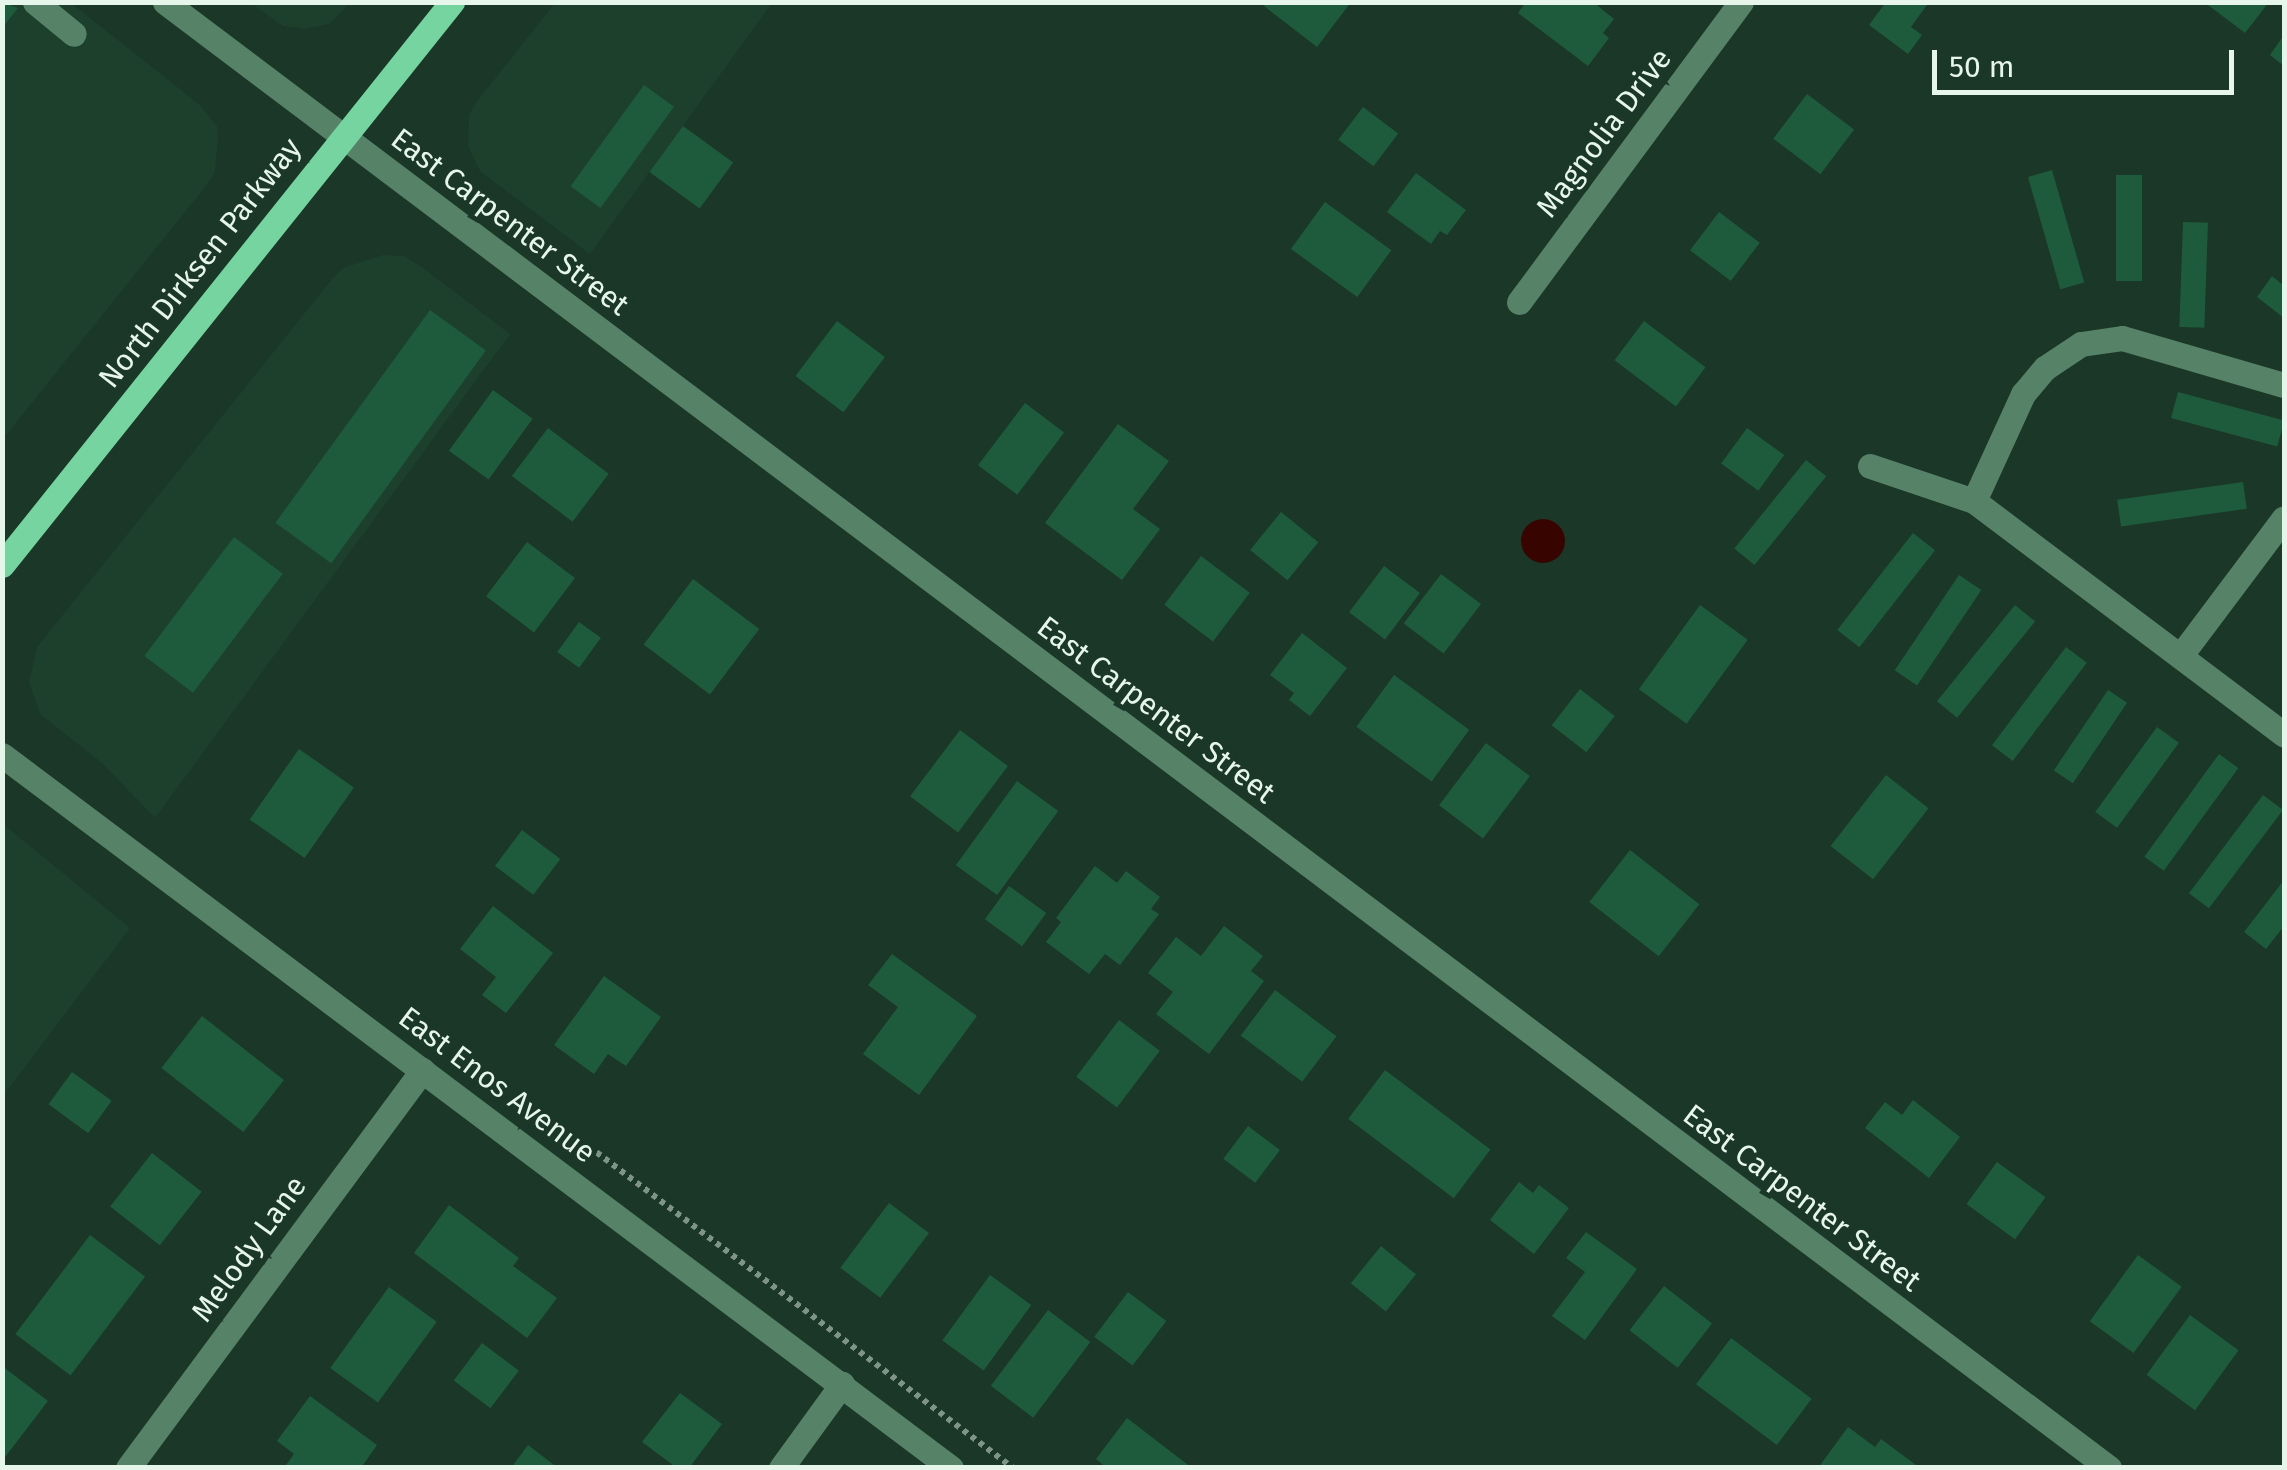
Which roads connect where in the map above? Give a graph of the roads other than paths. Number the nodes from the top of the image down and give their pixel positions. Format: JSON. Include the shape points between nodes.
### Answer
{"nodes":[{"id":1,"x":34,"y":2,"type":"edge"},
{"id":2,"x":166,"y":2,"type":"edge"},
{"id":3,"x":452,"y":2,"type":"edge"},
{"id":4,"x":1740,"y":2,"type":"edge"},
{"id":5,"x":74,"y":34,"type":"dead end"},
{"id":6,"x":342,"y":135,"type":"junction"},
{"id":7,"x":1519,"y":302,"type":"dead end"},
{"id":8,"x":2284,"y":385,"type":"edge"},
{"id":9,"x":1870,"y":466,"type":"dead end"},
{"id":10,"x":1974,"y":501,"type":"junction"},
{"id":11,"x":2284,"y":518,"type":"edge"},
{"id":12,"x":2,"y":565,"type":"edge"},
{"id":13,"x":2181,"y":655,"type":"junction"},
{"id":14,"x":2284,"y":735,"type":"edge"},
{"id":15,"x":2,"y":755,"type":"edge"},
{"id":16,"x":422,"y":1070,"type":"junction"},
{"id":17,"x":842,"y":1384,"type":"junction"},
{"id":18,"x":128,"y":1468,"type":"edge"},
{"id":19,"x":781,"y":1468,"type":"edge"},
{"id":20,"x":952,"y":1468,"type":"edge"},
{"id":21,"x":2109,"y":1468,"type":"edge"}],
"edges":[{"from":1,"to":5,"type":"street"},
{"from":2,"to":6,"type":"street","name":"East Carpenter Street"},
{"from":3,"to":6,"type":"main road","name":"North Dirksen Parkway"},
{"from":4,"to":7,"type":"street","name":"Magnolia Drive"},
{"from":6,"to":12,"type":"main road","name":"North Dirksen Parkway"},
{"from":6,"to":21,"type":"street","name":"East Carpenter Street"},
{"from":8,"to":10,"type":"street","via":[[2122,338],[2081,344],[2044,368],[2023,394]]},
{"from":9,"to":10,"type":"street"},
{"from":10,"to":13,"type":"street"},
{"from":11,"to":13,"type":"street"},
{"from":13,"to":14,"type":"street"},
{"from":15,"to":16,"type":"street","name":"East Enos Avenue"},
{"from":16,"to":17,"type":"street","name":"East Enos Avenue"},
{"from":16,"to":18,"type":"street","name":"Melody Lane"},
{"from":17,"to":19,"type":"street"},
{"from":17,"to":20,"type":"street","name":"East Enos Avenue"}]}
